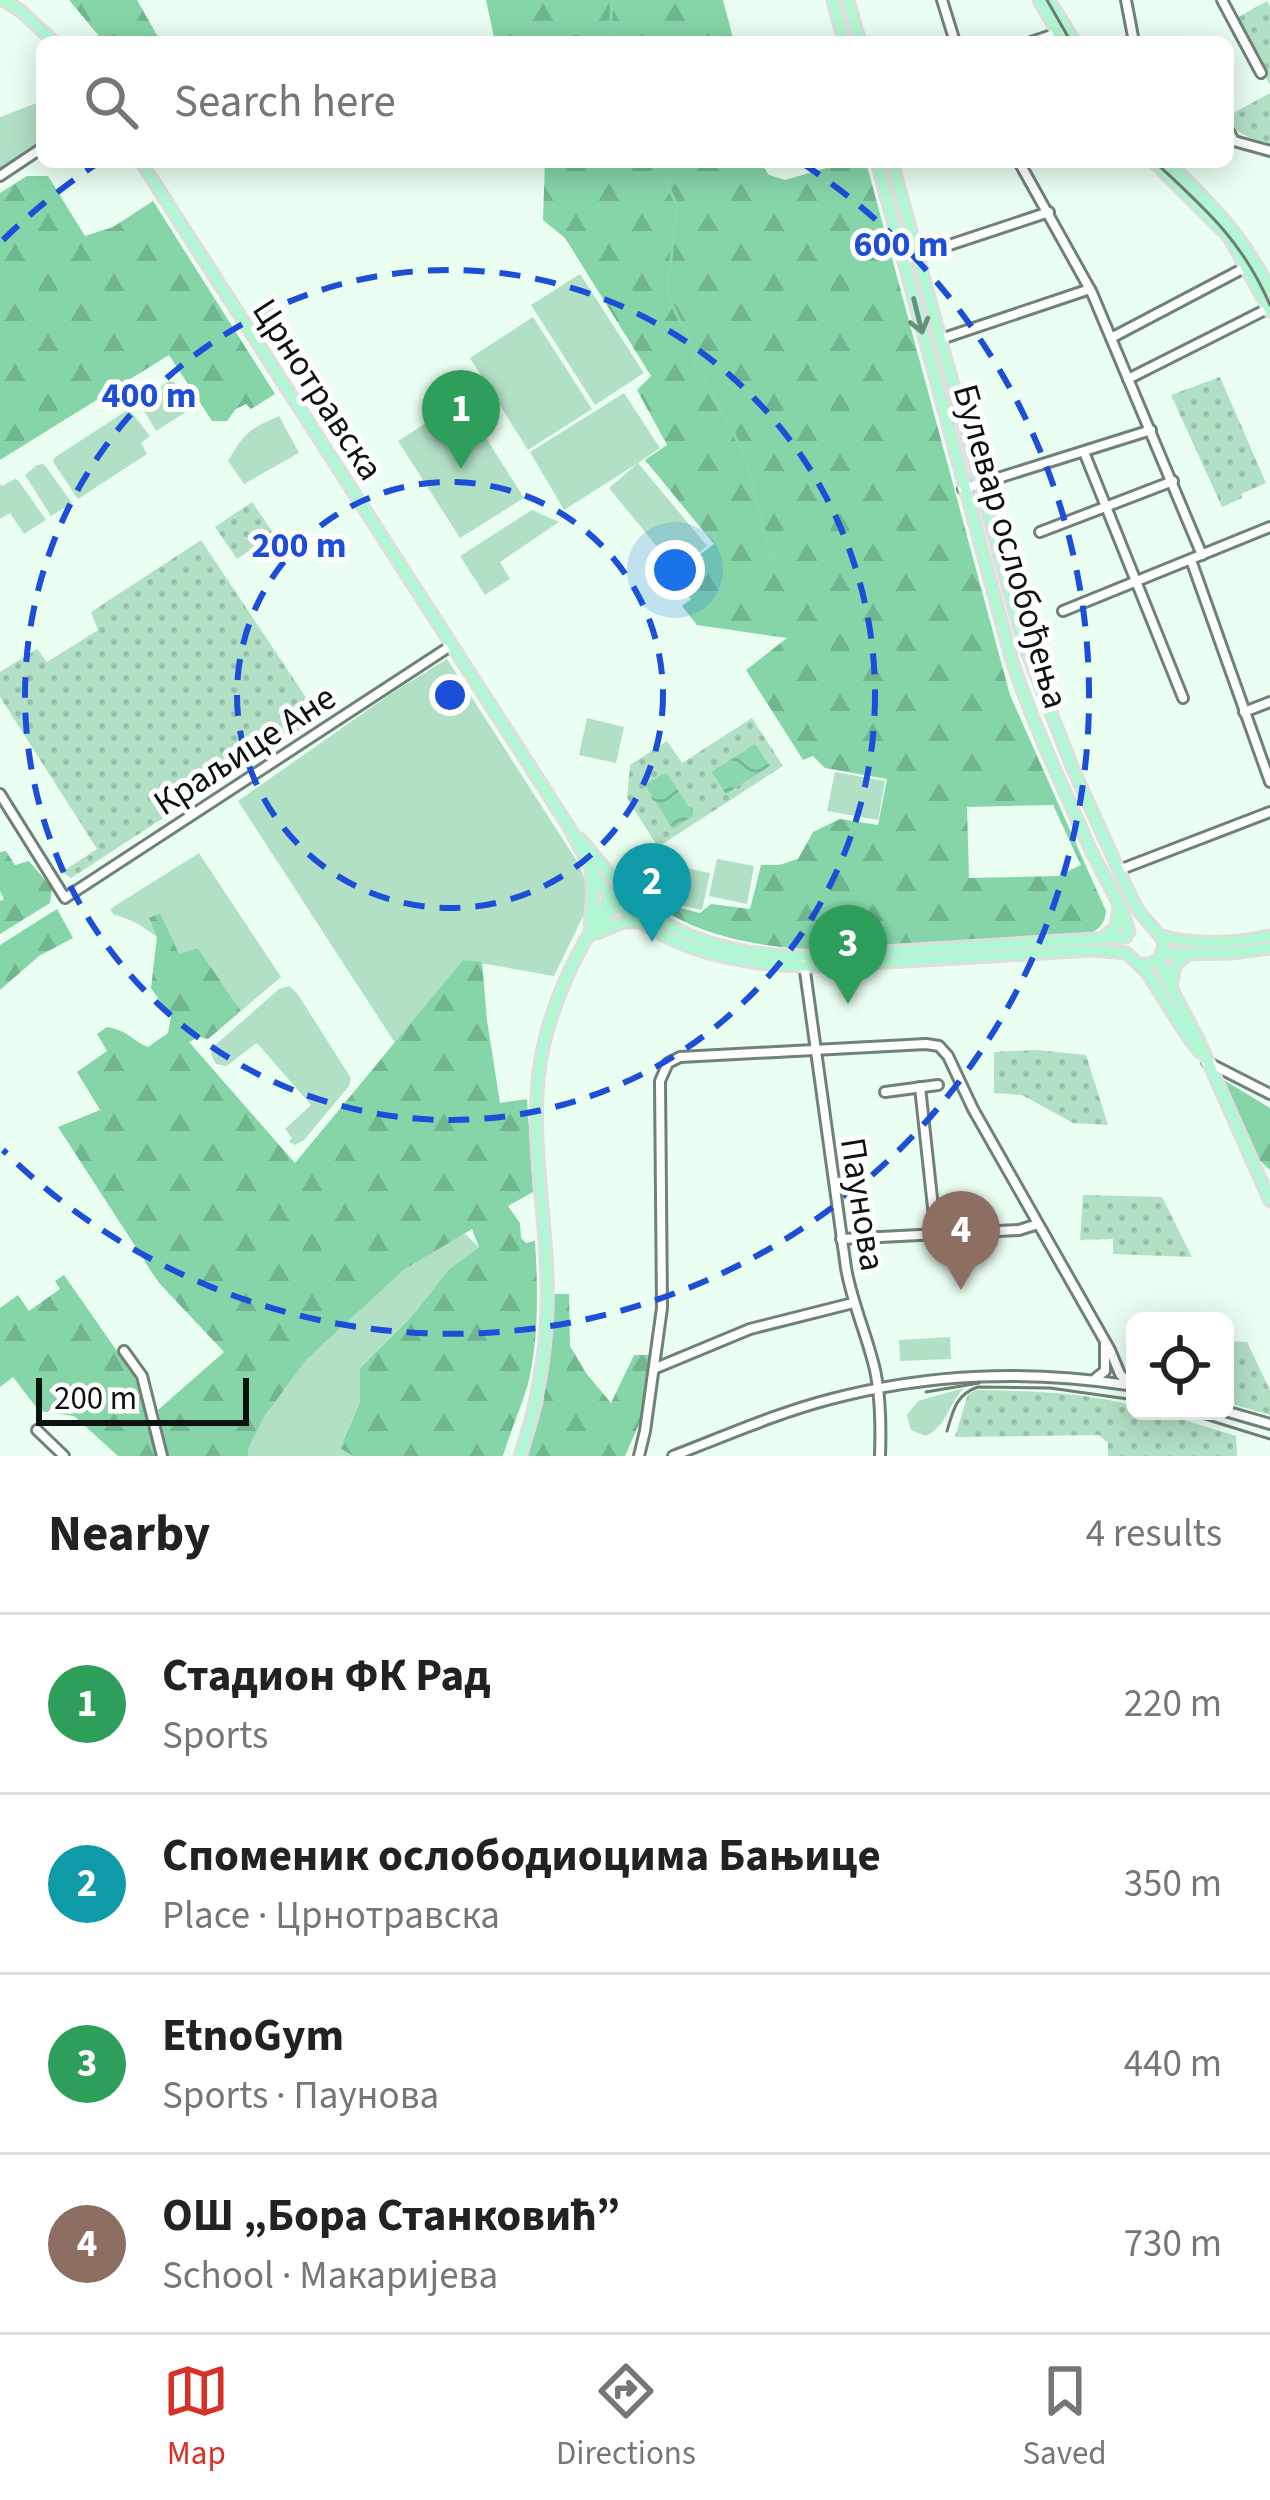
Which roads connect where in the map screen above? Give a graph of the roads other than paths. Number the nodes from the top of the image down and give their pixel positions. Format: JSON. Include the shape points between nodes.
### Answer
{"nodes":[{"id":1,"x":3,"y":0,"type":"edge"},
{"id":2,"x":13,"y":0,"type":"edge"},
{"id":3,"x":832,"y":0,"type":"edge"},
{"id":4,"x":848,"y":0,"type":"edge"},
{"id":5,"x":942,"y":0,"type":"edge"},
{"id":6,"x":1039,"y":0,"type":"edge"},
{"id":7,"x":1049,"y":0,"type":"edge"},
{"id":8,"x":1126,"y":0,"type":"edge"},
{"id":9,"x":1222,"y":0,"type":"edge"},
{"id":10,"x":21,"y":11,"type":"junction"},
{"id":11,"x":1062,"y":35,"type":"edge"},
{"id":12,"x":48,"y":36,"type":"edge"},
{"id":13,"x":842,"y":36,"type":"edge"},
{"id":14,"x":858,"y":36,"type":"edge"},
{"id":15,"x":953,"y":36,"type":"edge"},
{"id":16,"x":1133,"y":36,"type":"edge"},
{"id":17,"x":1261,"y":73,"type":"dead end"},
{"id":18,"x":1234,"y":141,"type":"edge"},
{"id":19,"x":1270,"y":151,"type":"edge"},
{"id":20,"x":36,"y":152,"type":"edge"},
{"id":21,"x":145,"y":168,"type":"edge"},
{"id":22,"x":879,"y":168,"type":"edge"},
{"id":23,"x":894,"y":168,"type":"edge"},
{"id":24,"x":1023,"y":168,"type":"edge"},
{"id":25,"x":1160,"y":168,"type":"edge"},
{"id":26,"x":1174,"y":168,"type":"edge"},
{"id":27,"x":0,"y":176,"type":"edge"},
{"id":28,"x":1049,"y":212,"type":"junction"},
{"id":29,"x":918,"y":256,"type":"junction"},
{"id":30,"x":904,"y":260,"type":"junction"},
{"id":31,"x":1251,"y":264,"type":"junction"},
{"id":32,"x":1266,"y":283,"type":"edge"},
{"id":33,"x":1090,"y":289,"type":"junction"},
{"id":34,"x":1269,"y":310,"type":"edge"},
{"id":35,"x":1111,"y":338,"type":"junction"},
{"id":36,"x":941,"y":339,"type":"junction"},
{"id":37,"x":1128,"y":379,"type":"junction"},
{"id":38,"x":1151,"y":430,"type":"junction"},
{"id":39,"x":1084,"y":452,"type":"junction"},
{"id":40,"x":1173,"y":481,"type":"junction"},
{"id":41,"x":980,"y":484,"type":"junction"},
{"id":42,"x":963,"y":488,"type":"junction"},
{"id":43,"x":1106,"y":508,"type":"junction"},
{"id":44,"x":1270,"y":527,"type":"edge"},
{"id":45,"x":1040,"y":532,"type":"dead end"},
{"id":46,"x":1202,"y":555,"type":"junction"},
{"id":47,"x":1191,"y":560,"type":"junction"},
{"id":48,"x":1135,"y":583,"type":"junction"},
{"id":49,"x":1064,"y":610,"type":"dead end"},
{"id":50,"x":452,"y":645,"type":"junction"},
{"id":51,"x":1183,"y":698,"type":"dead end"},
{"id":52,"x":1270,"y":702,"type":"edge"},
{"id":53,"x":1244,"y":712,"type":"junction"},
{"id":54,"x":1051,"y":715,"type":"junction"},
{"id":55,"x":1035,"y":722,"type":"junction"},
{"id":56,"x":1270,"y":782,"type":"edge"},
{"id":57,"x":1081,"y":785,"type":"junction"},
{"id":58,"x":1066,"y":792,"type":"junction"},
{"id":59,"x":0,"y":794,"type":"edge"},
{"id":60,"x":1270,"y":812,"type":"edge"},
{"id":61,"x":569,"y":827,"type":"junction"},
{"id":62,"x":589,"y":863,"type":"junction"},
{"id":63,"x":1119,"y":871,"type":"junction"},
{"id":64,"x":625,"y":892,"type":"junction"},
{"id":65,"x":615,"y":900,"type":"junction"},
{"id":66,"x":1119,"y":904,"type":"junction"},
{"id":67,"x":643,"y":922,"type":"junction"},
{"id":68,"x":1156,"y":931,"type":"junction"},
{"id":69,"x":1128,"y":935,"type":"junction"},
{"id":70,"x":1270,"y":936,"type":"edge"},
{"id":71,"x":588,"y":938,"type":"junction"},
{"id":72,"x":1098,"y":940,"type":"junction"},
{"id":73,"x":1270,"y":948,"type":"edge"},
{"id":74,"x":1192,"y":952,"type":"junction"},
{"id":75,"x":1126,"y":953,"type":"junction"},
{"id":76,"x":1161,"y":956,"type":"junction"},
{"id":77,"x":804,"y":961,"type":"junction"},
{"id":78,"x":1140,"y":964,"type":"junction"},
{"id":79,"x":1171,"y":988,"type":"junction"},
{"id":80,"x":814,"y":1049,"type":"junction"},
{"id":81,"x":1205,"y":1058,"type":"junction"},
{"id":82,"x":938,"y":1085,"type":"dead end"},
{"id":83,"x":920,"y":1087,"type":"junction"},
{"id":84,"x":885,"y":1092,"type":"dead end"},
{"id":85,"x":1270,"y":1094,"type":"edge"},
{"id":86,"x":1265,"y":1179,"type":"edge"},
{"id":87,"x":1270,"y":1201,"type":"edge"},
{"id":88,"x":1038,"y":1224,"type":"junction"},
{"id":89,"x":936,"y":1234,"type":"junction"},
{"id":90,"x":841,"y":1239,"type":"junction"},
{"id":91,"x":853,"y":1303,"type":"junction"},
{"id":92,"x":1105,"y":1343,"type":"junction"},
{"id":93,"x":124,"y":1351,"type":"dead end"},
{"id":94,"x":655,"y":1368,"type":"junction"},
{"id":95,"x":1089,"y":1380,"type":"junction"},
{"id":96,"x":1126,"y":1380,"type":"edge"},
{"id":97,"x":1126,"y":1385,"type":"edge"},
{"id":98,"x":878,"y":1389,"type":"junction"},
{"id":99,"x":1234,"y":1414,"type":"edge"},
{"id":100,"x":1270,"y":1424,"type":"edge"},
{"id":101,"x":37,"y":1430,"type":"dead end"},
{"id":102,"x":64,"y":1456,"type":"edge"},
{"id":103,"x":162,"y":1456,"type":"edge"},
{"id":104,"x":520,"y":1456,"type":"edge"},
{"id":105,"x":639,"y":1456,"type":"edge"},
{"id":106,"x":673,"y":1456,"type":"edge"},
{"id":107,"x":880,"y":1456,"type":"edge"}],
"edges":[{"from":1,"to":10,"type":"main road"},
{"from":2,"to":10,"type":"main road"},
{"from":3,"to":13,"type":"main road"},
{"from":4,"to":14,"type":"main road"},
{"from":5,"to":15,"type":"street"},
{"from":6,"to":11,"type":"main road"},
{"from":7,"to":11,"type":"main road"},
{"from":8,"to":16,"type":"street"},
{"from":9,"to":17,"type":"street"},
{"from":10,"to":12,"type":"main road"},
{"from":18,"to":19,"type":"street"},
{"from":20,"to":27,"type":"street"},
{"from":21,"to":50,"type":"main road","name":"Црнотравска"},
{"from":22,"to":30,"type":"main road","name":"Булевар ослобођења"},
{"from":23,"to":29,"type":"main road","name":"Булевар ослобођења"},
{"from":24,"to":28,"type":"street"},
{"from":25,"to":31,"type":"main road"},
{"from":26,"to":31,"type":"main road","via":[[1234,229]]},
{"from":28,"to":29,"type":"street"},
{"from":28,"to":33,"type":"street"},
{"from":29,"to":30,"type":"street"},
{"from":29,"to":36,"type":"main road","name":"Булевар ослобођења"},
{"from":30,"to":42,"type":"main road","name":"Булевар ослобођења","one_way":true},
{"from":31,"to":32,"type":"main road"},
{"from":31,"to":35,"type":"street"},
{"from":32,"to":34,"type":"main road"},
{"from":33,"to":35,"type":"street"},
{"from":33,"to":36,"type":"street"},
{"from":34,"to":37,"type":"street"},
{"from":35,"to":37,"type":"street"},
{"from":36,"to":41,"type":"main road","name":"Булевар ослобођења"},
{"from":37,"to":38,"type":"street"},
{"from":38,"to":39,"type":"street"},
{"from":38,"to":40,"type":"street"},
{"from":39,"to":41,"type":"street"},
{"from":39,"to":43,"type":"street"},
{"from":40,"to":43,"type":"street"},
{"from":40,"to":46,"type":"street"},
{"from":41,"to":42,"type":"street"},
{"from":41,"to":54,"type":"main road","name":"Булевар ослобођења"},
{"from":42,"to":55,"type":"main road","name":"Булевар ослобођења"},
{"from":43,"to":45,"type":"street"},
{"from":43,"to":48,"type":"street"},
{"from":44,"to":46,"type":"street"},
{"from":46,"to":47,"type":"street"},
{"from":47,"to":48,"type":"street"},
{"from":47,"to":53,"type":"street"},
{"from":48,"to":49,"type":"street"},
{"from":48,"to":51,"type":"street"},
{"from":50,"to":59,"type":"street","name":"Краљице Ане","via":[[65,898]]},
{"from":50,"to":61,"type":"main road","name":"Црнотравска"},
{"from":52,"to":53,"type":"street"},
{"from":53,"to":56,"type":"street"},
{"from":54,"to":55,"type":"main road"},
{"from":54,"to":57,"type":"main road","name":"Булевар ослобођења"},
{"from":55,"to":58,"type":"main road","name":"Булевар ослобођења"},
{"from":57,"to":58,"type":"main road"},
{"from":57,"to":63,"type":"main road","name":"Булевар ослобођења"},
{"from":58,"to":66,"type":"main road","name":"Булевар ослобођења"},
{"from":60,"to":63,"type":"street"},
{"from":61,"to":62,"type":"main road","name":"Црнотравска"},
{"from":61,"to":64,"type":"main road","name":"Црнотравска"},
{"from":62,"to":65,"type":"main road","name":"Црнотравска"},
{"from":62,"to":71,"type":"main road"},
{"from":63,"to":68,"type":"main road","name":"Булевар ослобођења"},
{"from":64,"to":65,"type":"main road"},
{"from":64,"to":77,"type":"main road","name":"Црнотравска","via":[[699,939]]},
{"from":65,"to":67,"type":"main road","name":"Црнотравска"},
{"from":65,"to":71,"type":"main road","via":[[600,909]]},
{"from":66,"to":69,"type":"main road","name":"Булевар ослобођења"},
{"from":66,"to":72,"type":"main road","via":[[1116,927]]},
{"from":67,"to":71,"type":"main road"},
{"from":67,"to":77,"type":"main road","name":"Црнотравска","via":[[723,957]]},
{"from":68,"to":69,"type":"main road","via":[[1138,926]]},
{"from":68,"to":70,"type":"main road","via":[[1178,940]]},
{"from":68,"to":76,"type":"main road"},
{"from":69,"to":72,"type":"main road","name":"Црнотравска"},
{"from":69,"to":75,"type":"main road"},
{"from":71,"to":104,"type":"main road","via":[[555,1004],[538,1074],[548,1306]]},
{"from":72,"to":77,"type":"main road","name":"Црнотравска"},
{"from":73,"to":74,"type":"main road"},
{"from":74,"to":76,"type":"main road"},
{"from":74,"to":79,"type":"main road","via":[[1175,965]]},
{"from":75,"to":77,"type":"main road","name":"Црнотравска"},
{"from":75,"to":78,"type":"main road"},
{"from":76,"to":78,"type":"main road"},
{"from":76,"to":79,"type":"main road"},
{"from":77,"to":80,"type":"street","name":"Паунова"},
{"from":78,"to":81,"type":"main road"},
{"from":79,"to":81,"type":"main road"},
{"from":80,"to":88,"type":"street","via":[[943,1049]]},
{"from":80,"to":90,"type":"street","name":"Паунова"},
{"from":80,"to":94,"type":"street","via":[[680,1057],[662,1072],[664,1283]]},
{"from":81,"to":85,"type":"street"},
{"from":81,"to":86,"type":"main road"},
{"from":82,"to":83,"type":"street"},
{"from":83,"to":84,"type":"street"},
{"from":83,"to":89,"type":"street"},
{"from":86,"to":87,"type":"main road"},
{"from":88,"to":89,"type":"street"},
{"from":88,"to":92,"type":"street"},
{"from":89,"to":90,"type":"street"},
{"from":90,"to":91,"type":"street","name":"Паунова"},
{"from":91,"to":94,"type":"street","via":[[750,1329]]},
{"from":91,"to":98,"type":"street","name":"Паунова"},
{"from":92,"to":95,"type":"street","via":[[1106,1371]]},
{"from":92,"to":96,"type":"street"},
{"from":93,"to":103,"type":"street","via":[[142,1376]]},
{"from":94,"to":105,"type":"street"},
{"from":95,"to":97,"type":"street"},
{"from":95,"to":98,"type":"street","via":[[959,1376]]},
{"from":98,"to":106,"type":"street"},
{"from":98,"to":107,"type":"street","name":"Паунова"},
{"from":99,"to":100,"type":"street"},
{"from":101,"to":102,"type":"street"}]}
